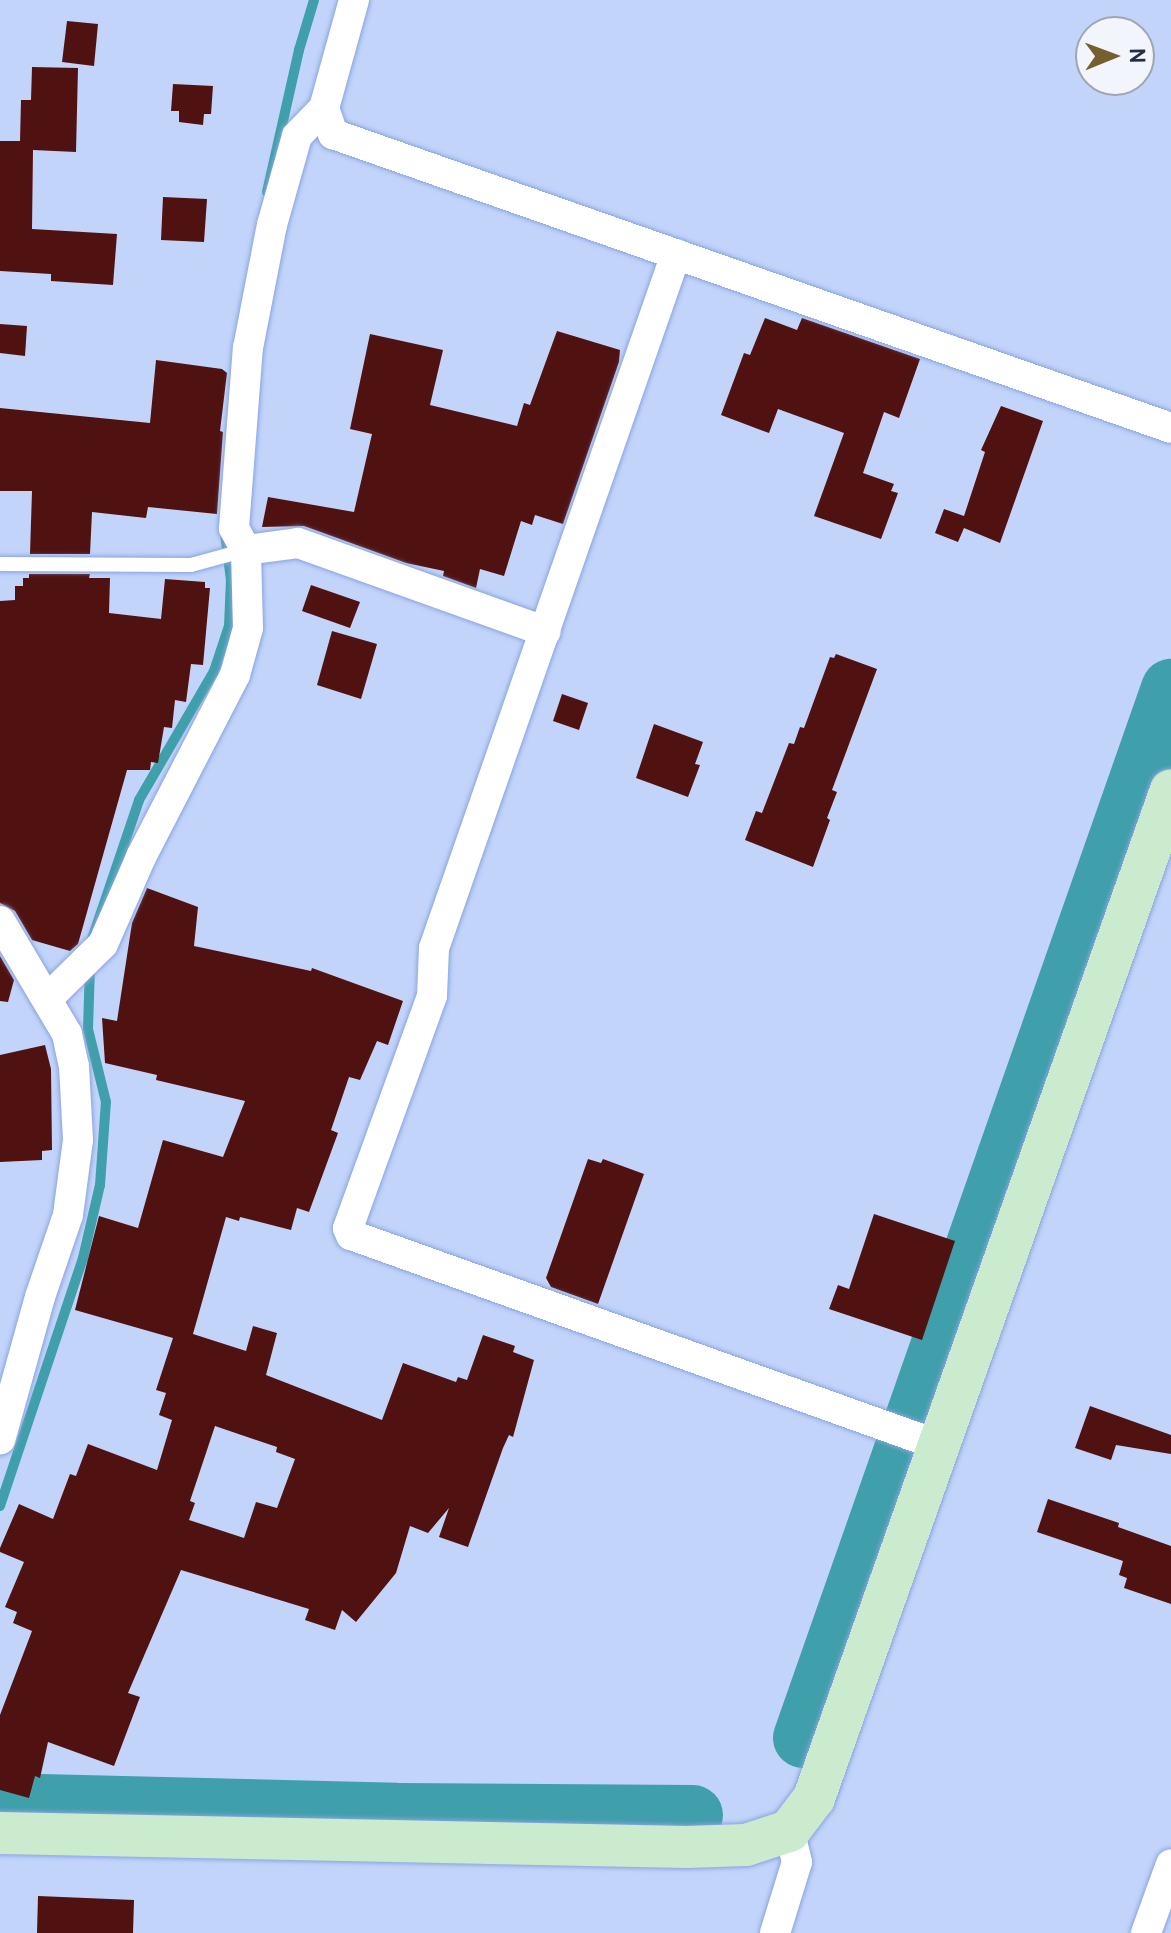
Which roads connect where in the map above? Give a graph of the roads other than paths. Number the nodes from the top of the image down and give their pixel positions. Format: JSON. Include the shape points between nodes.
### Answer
{"nodes":[{"id":1,"x":354,"y":0,"type":"edge"},
{"id":2,"x":324,"y":108,"type":"junction"},
{"id":3,"x":676,"y":254,"type":"junction"},
{"id":4,"x":1171,"y":428,"type":"edge"},
{"id":5,"x":246,"y":550,"type":"junction"},
{"id":6,"x":0,"y":564,"type":"edge"},
{"id":7,"x":546,"y":632,"type":"junction"},
{"id":8,"x":1171,"y":790,"type":"edge"},
{"id":9,"x":0,"y":921,"type":"edge"},
{"id":10,"x":47,"y":999,"type":"junction"},
{"id":11,"x":0,"y":1440,"type":"edge"},
{"id":12,"x":941,"y":1446,"type":"junction"},
{"id":13,"x":789,"y":1831,"type":"junction"},
{"id":14,"x":0,"y":1833,"type":"edge"},
{"id":15,"x":1171,"y":1864,"type":"edge"},
{"id":16,"x":775,"y":1933,"type":"edge"},
{"id":17,"x":1146,"y":1933,"type":"edge"}],
"edges":[{"from":1,"to":2,"type":"street"},
{"from":2,"to":3,"type":"street","via":[[333,134]]},
{"from":2,"to":5,"type":"street","via":[[297,136],[272,225],[248,348],[234,528]]},
{"from":3,"to":4,"type":"street"},
{"from":3,"to":7,"type":"street"},
{"from":5,"to":6,"type":"lane","via":[[191,565]]},
{"from":5,"to":7,"type":"street","via":[[298,543]]},
{"from":5,"to":10,"type":"street","via":[[248,628],[235,675],[141,857],[103,944]]},
{"from":7,"to":12,"type":"street","via":[[434,948],[432,996],[348,1228],[351,1235]]},
{"from":8,"to":12,"type":"street"},
{"from":9,"to":10,"type":"street"},
{"from":10,"to":11,"type":"street","via":[[70,1045],[78,1140],[68,1215]]},
{"from":12,"to":13,"type":"street","via":[[814,1798]]},
{"from":13,"to":14,"type":"street","via":[[746,1845],[687,1847]]},
{"from":13,"to":16,"type":"street","via":[[797,1862]]},
{"from":15,"to":17,"type":"street"}]}
